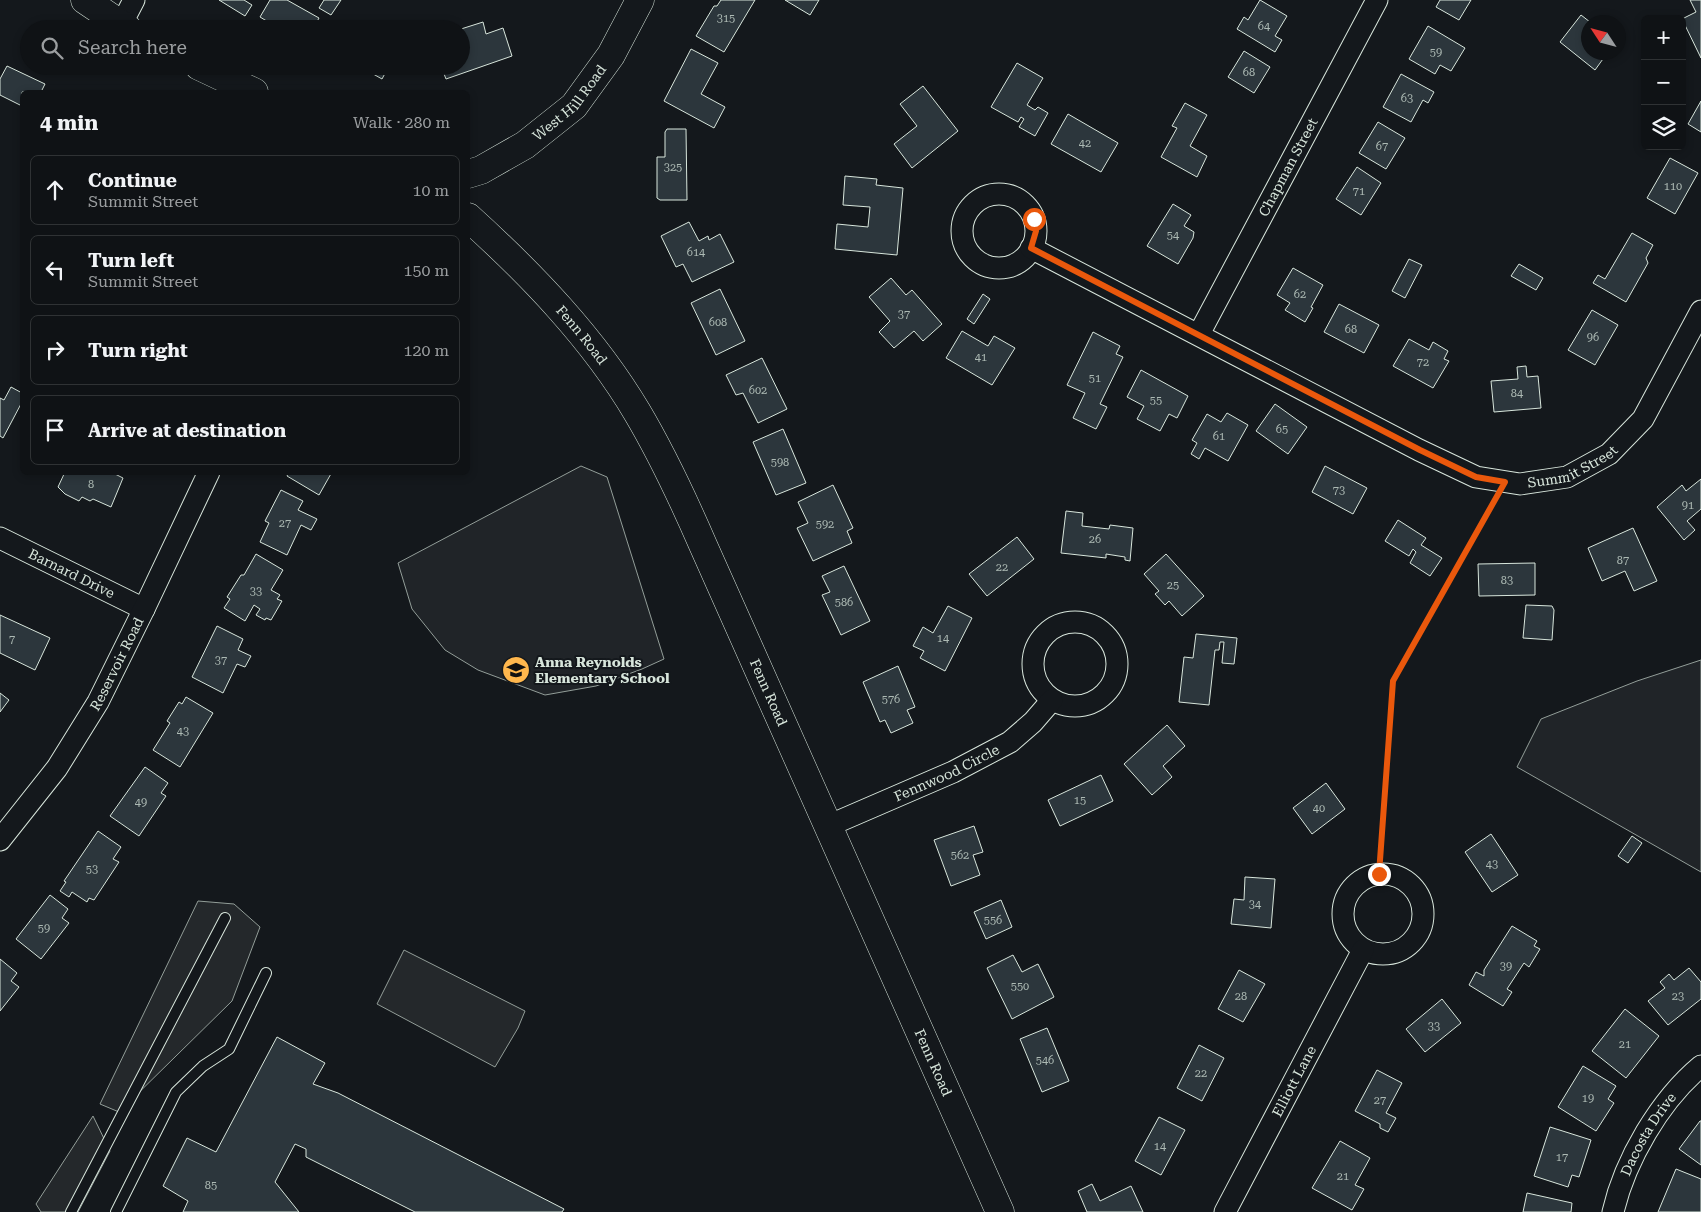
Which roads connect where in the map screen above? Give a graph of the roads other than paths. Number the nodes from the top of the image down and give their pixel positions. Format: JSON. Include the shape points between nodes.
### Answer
{"nodes":[{"id":1,"x":85,"y":0,"type":"edge"},
{"id":2,"x":134,"y":0,"type":"edge"},
{"id":3,"x":640,"y":0,"type":"edge"},
{"id":4,"x":1377,"y":0,"type":"edge"},
{"id":5,"x":114,"y":20,"type":"edge"},
{"id":6,"x":127,"y":20,"type":"edge"},
{"id":7,"x":218,"y":75,"type":"edge"},
{"id":8,"x":250,"y":90,"type":"edge"},
{"id":9,"x":470,"y":173,"type":"edge"},
{"id":10,"x":470,"y":219,"type":"edge"},
{"id":11,"x":1031,"y":248,"type":"dead end"},
{"id":12,"x":1701,"y":310,"type":"edge"},
{"id":13,"x":1199,"y":334,"type":"junction"},
{"id":14,"x":208,"y":475,"type":"edge"},
{"id":15,"x":0,"y":538,"type":"edge"},
{"id":16,"x":144,"y":609,"type":"junction"},
{"id":17,"x":1052,"y":700,"type":"dead end"},
{"id":18,"x":828,"y":826,"type":"junction"},
{"id":19,"x":0,"y":840,"type":"edge"},
{"id":20,"x":225,"y":918,"type":"dead end"},
{"id":21,"x":1363,"y":950,"type":"junction"},
{"id":22,"x":266,"y":973,"type":"dead end"},
{"id":23,"x":1701,"y":1066,"type":"edge"},
{"id":24,"x":71,"y":1212,"type":"edge"},
{"id":25,"x":116,"y":1212,"type":"edge"},
{"id":26,"x":1000,"y":1212,"type":"edge"},
{"id":27,"x":1225,"y":1212,"type":"edge"},
{"id":28,"x":1613,"y":1212,"type":"edge"}],
"edges":[{"from":1,"to":5,"type":"street"},
{"from":2,"to":6,"type":"street"},
{"from":3,"to":9,"type":"street","name":"West Hill Road","via":[[611,55],[574,106],[525,145]]},
{"from":4,"to":13,"type":"street","name":"Chapman Street"},
{"from":7,"to":8,"type":"street"},
{"from":10,"to":18,"type":"street","name":"Fenn Road","via":[[556,305],[587,341],[636,410],[677,487]]},
{"from":11,"to":13,"type":"street","name":"Summit Street"},
{"from":12,"to":13,"type":"street","name":"Summit Street","via":[[1643,419],[1609,454],[1567,477],[1520,484],[1476,477]]},
{"from":14,"to":16,"type":"street","name":"Reservoir Road"},
{"from":15,"to":16,"type":"street","name":"Barnard Drive"},
{"from":16,"to":19,"type":"street","name":"Reservoir Road","via":[[98,702],[67,752]]},
{"from":17,"to":18,"type":"street","name":"Fennwood Circle","via":[[1010,742],[953,772]]},
{"from":18,"to":26,"type":"street","name":"Fenn Road"},
{"from":20,"to":24,"type":"lane"},
{"from":21,"to":21,"type":"street","via":[[1393,954],[1410,944],[1421,928],[1423,908],[1420,898],[1399,877],[1389,874],[1369,876],[1352,888],[1346,897],[1342,917],[1348,936]]},
{"from":21,"to":27,"type":"street","name":"Elliott Lane"},
{"from":22,"to":25,"type":"lane","via":[[229,1049],[203,1066],[176,1092]]},
{"from":23,"to":28,"type":"street","name":"Dacosta Drive","via":[[1648,1126],[1618,1192]]}]}
